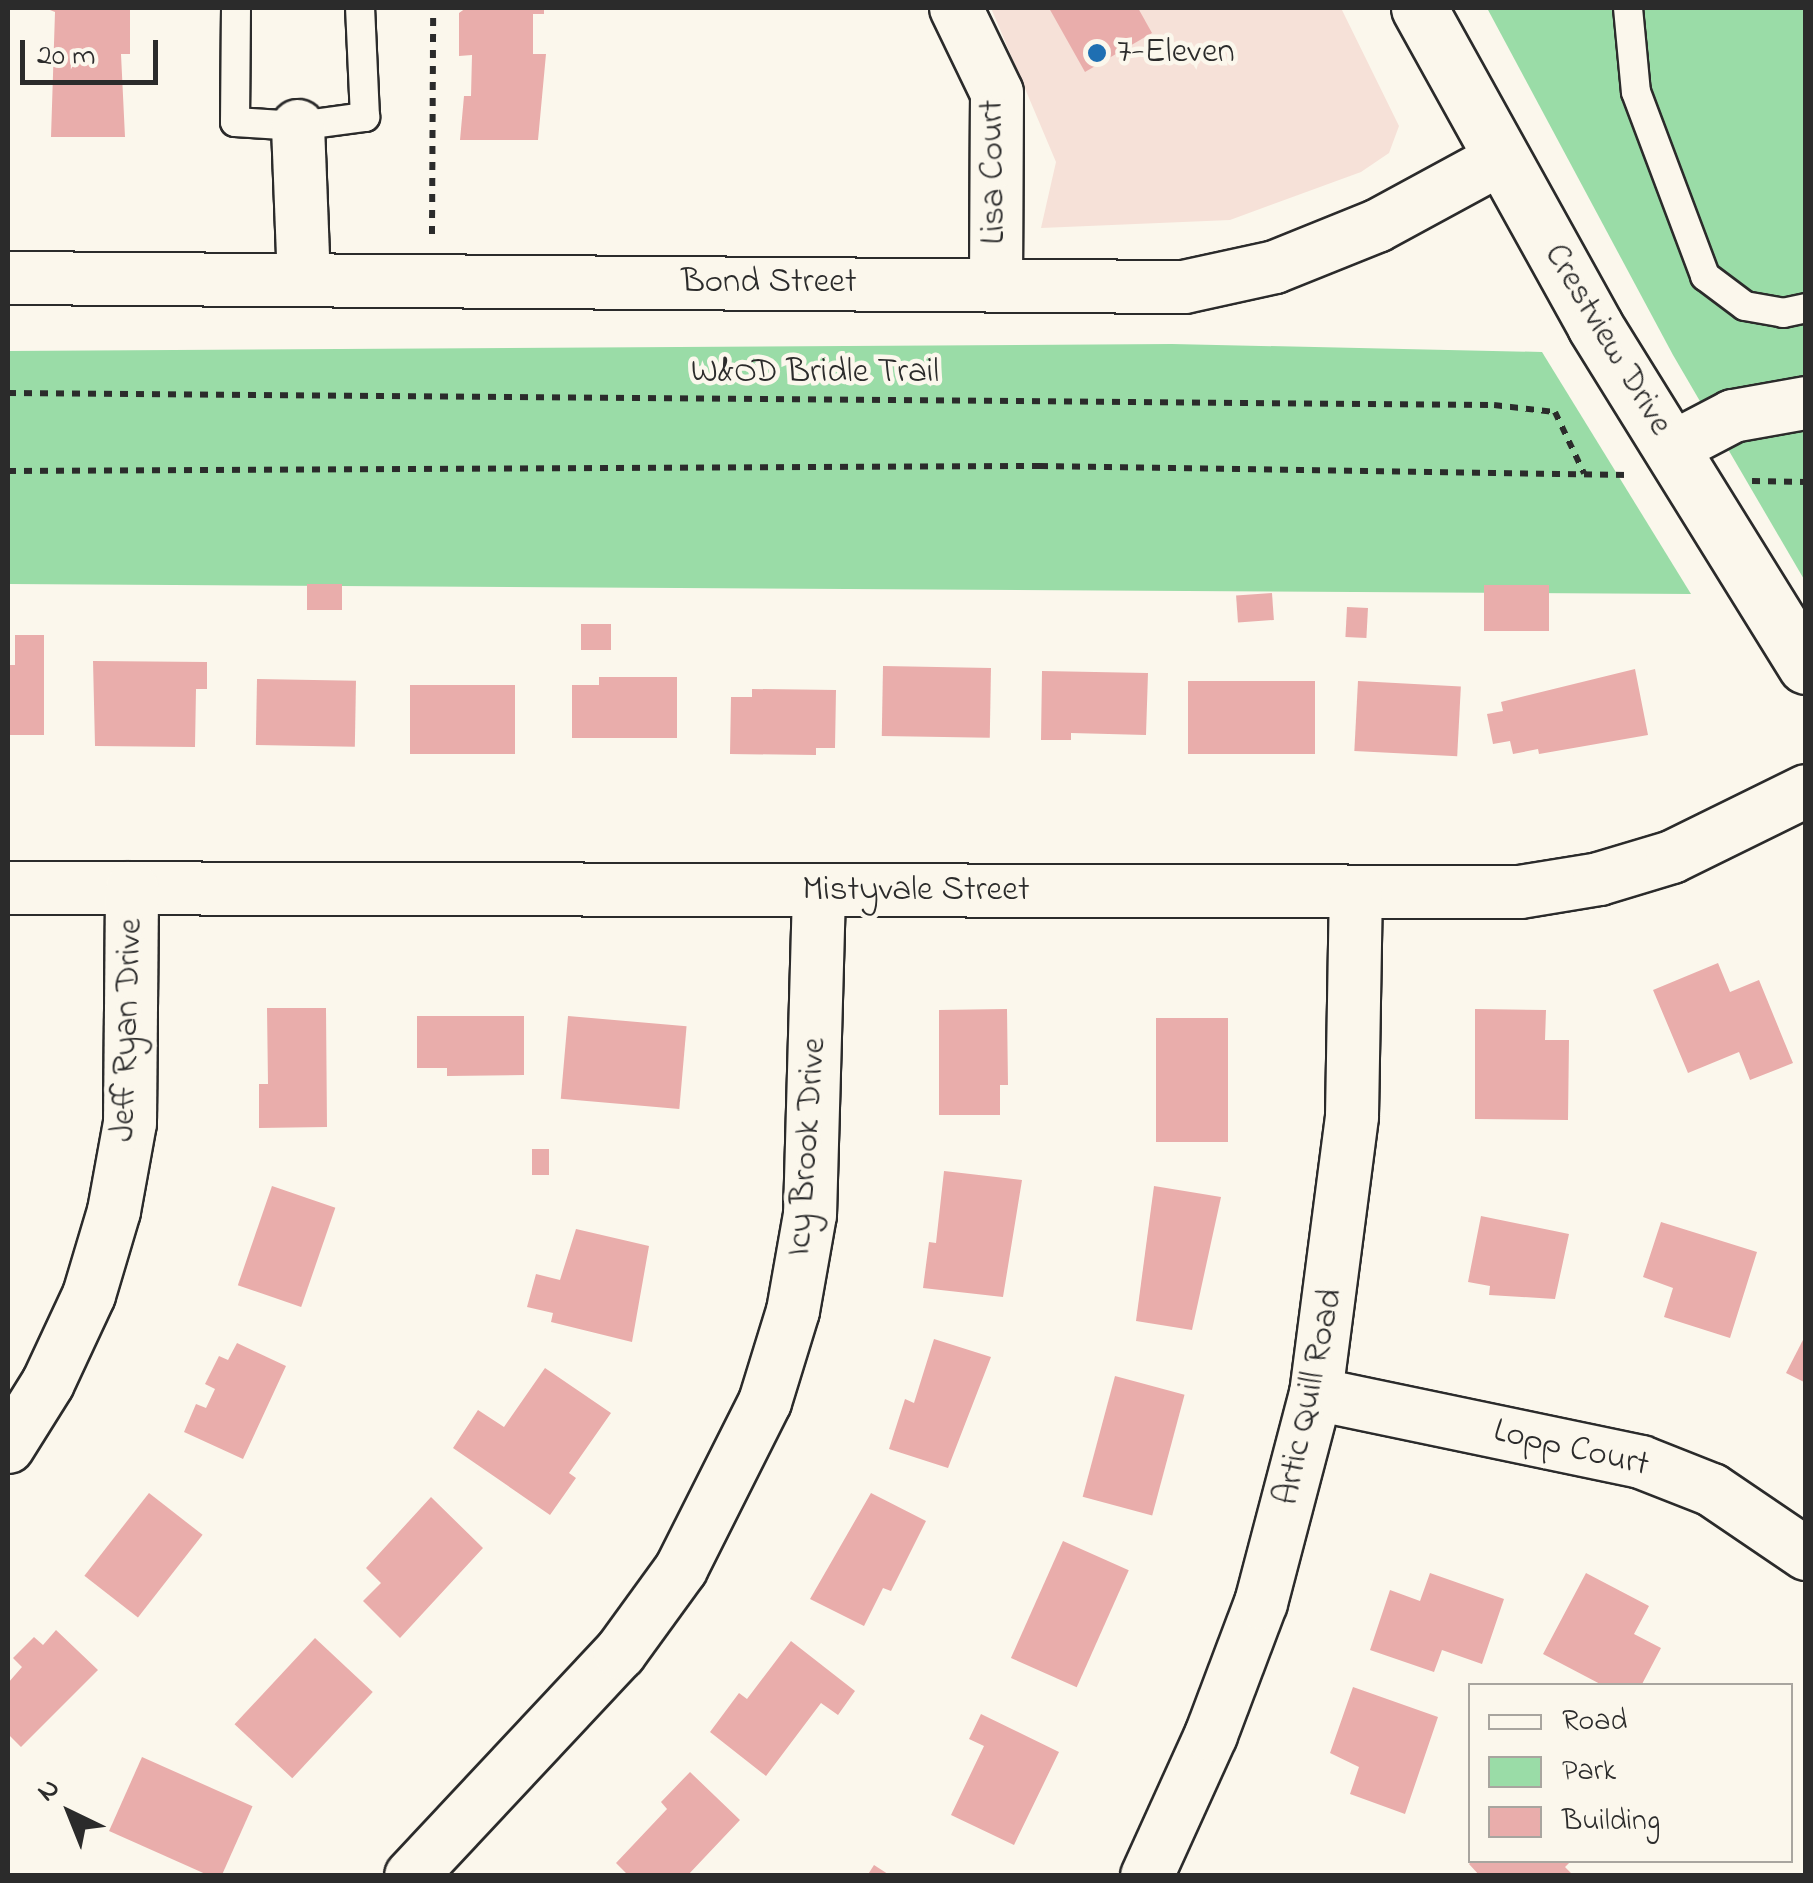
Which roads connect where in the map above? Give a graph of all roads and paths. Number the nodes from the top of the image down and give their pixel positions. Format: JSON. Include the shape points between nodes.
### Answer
{"nodes":[{"id":1,"x":236,"y":8,"type":"edge"},
{"id":2,"x":360,"y":8,"type":"edge"},
{"id":3,"x":433,"y":8,"type":"edge"},
{"id":4,"x":956,"y":8,"type":"edge"},
{"id":5,"x":1419,"y":8,"type":"edge"},
{"id":6,"x":1628,"y":8,"type":"edge"},
{"id":7,"x":298,"y":126,"type":"junction"},
{"id":8,"x":1502,"y":158,"type":"junction"},
{"id":9,"x":8,"y":278,"type":"edge"},
{"id":10,"x":304,"y":279,"type":"junction"},
{"id":11,"x":433,"y":280,"type":"junction"},
{"id":12,"x":996,"y":285,"type":"junction"},
{"id":13,"x":1806,"y":308,"type":"edge"},
{"id":14,"x":8,"y":393,"type":"edge"},
{"id":15,"x":1806,"y":403,"type":"edge"},
{"id":16,"x":1681,"y":463,"type":"junction"},
{"id":17,"x":8,"y":471,"type":"edge"},
{"id":18,"x":1584,"y":474,"type":"junction"},
{"id":19,"x":1806,"y":482,"type":"edge"},
{"id":20,"x":1806,"y":666,"type":"edge"},
{"id":21,"x":1806,"y":792,"type":"edge"},
{"id":22,"x":8,"y":888,"type":"edge"},
{"id":23,"x":132,"y":888,"type":"junction"},
{"id":24,"x":819,"y":891,"type":"junction"},
{"id":25,"x":1356,"y":892,"type":"junction"},
{"id":26,"x":1316,"y":1394,"type":"junction"},
{"id":27,"x":8,"y":1448,"type":"edge"},
{"id":28,"x":1806,"y":1554,"type":"edge"},
{"id":29,"x":1158,"y":1872,"type":"edge"},
{"id":30,"x":410,"y":1876,"type":"edge"}],
"edges":[{"from":1,"to":7,"type":"lane","via":[[235,122]]},
{"from":2,"to":7,"type":"lane","via":[[365,117]]},
{"from":3,"to":11,"type":"path"},
{"from":4,"to":12,"type":"street","name":"Lisa Court","via":[[998,93]]},
{"from":5,"to":8,"type":"main road","name":"Crestview Drive"},
{"from":6,"to":13,"type":"lane","via":[[1636,92],[1705,276],[1745,306],[1784,313]]},
{"from":7,"to":10,"type":"street"},
{"from":8,"to":12,"type":"street","name":"Bond Street","via":[[1376,226],[1275,268],[1184,288]]},
{"from":8,"to":16,"type":"main road","name":"Crestview Drive"},
{"from":9,"to":10,"type":"street","name":"Bond Street"},
{"from":10,"to":11,"type":"street","name":"Bond Street"},
{"from":11,"to":12,"type":"street","name":"Bond Street"},
{"from":14,"to":18,"type":"path","name":"W&OD Bridle Trail","via":[[1494,406],[1555,412]]},
{"from":15,"to":16,"type":"street","via":[[1733,416]]},
{"from":16,"to":18,"type":"path"},
{"from":16,"to":19,"type":"path"},
{"from":16,"to":20,"type":"main road","name":"Crestview Drive"},
{"from":17,"to":18,"type":"path","via":[[1040,466]]},
{"from":21,"to":25,"type":"street","name":"Mistyvale Street","via":[[1672,856],[1600,879],[1520,892]]},
{"from":22,"to":23,"type":"street","name":"Mistyvale Street"},
{"from":23,"to":24,"type":"street","name":"Mistyvale Street"},
{"from":23,"to":27,"type":"street","name":"Jeff Ryan Drive","via":[[130,1123],[114,1211],[80,1313]]},
{"from":24,"to":25,"type":"street","name":"Mistyvale Street"},
{"from":24,"to":30,"type":"street","name":"Icy Brook Drive","via":[[810,1216],[793,1311],[765,1402],[681,1570],[620,1652]]},
{"from":25,"to":26,"type":"street","name":"Artic Quill Road","via":[[1352,1116]]},
{"from":26,"to":28,"type":"street","name":"Lopp Court","via":[[1641,1462],[1712,1490]]},
{"from":26,"to":29,"type":"street","name":"Artic Quill Road","via":[[1261,1603]]}]}
